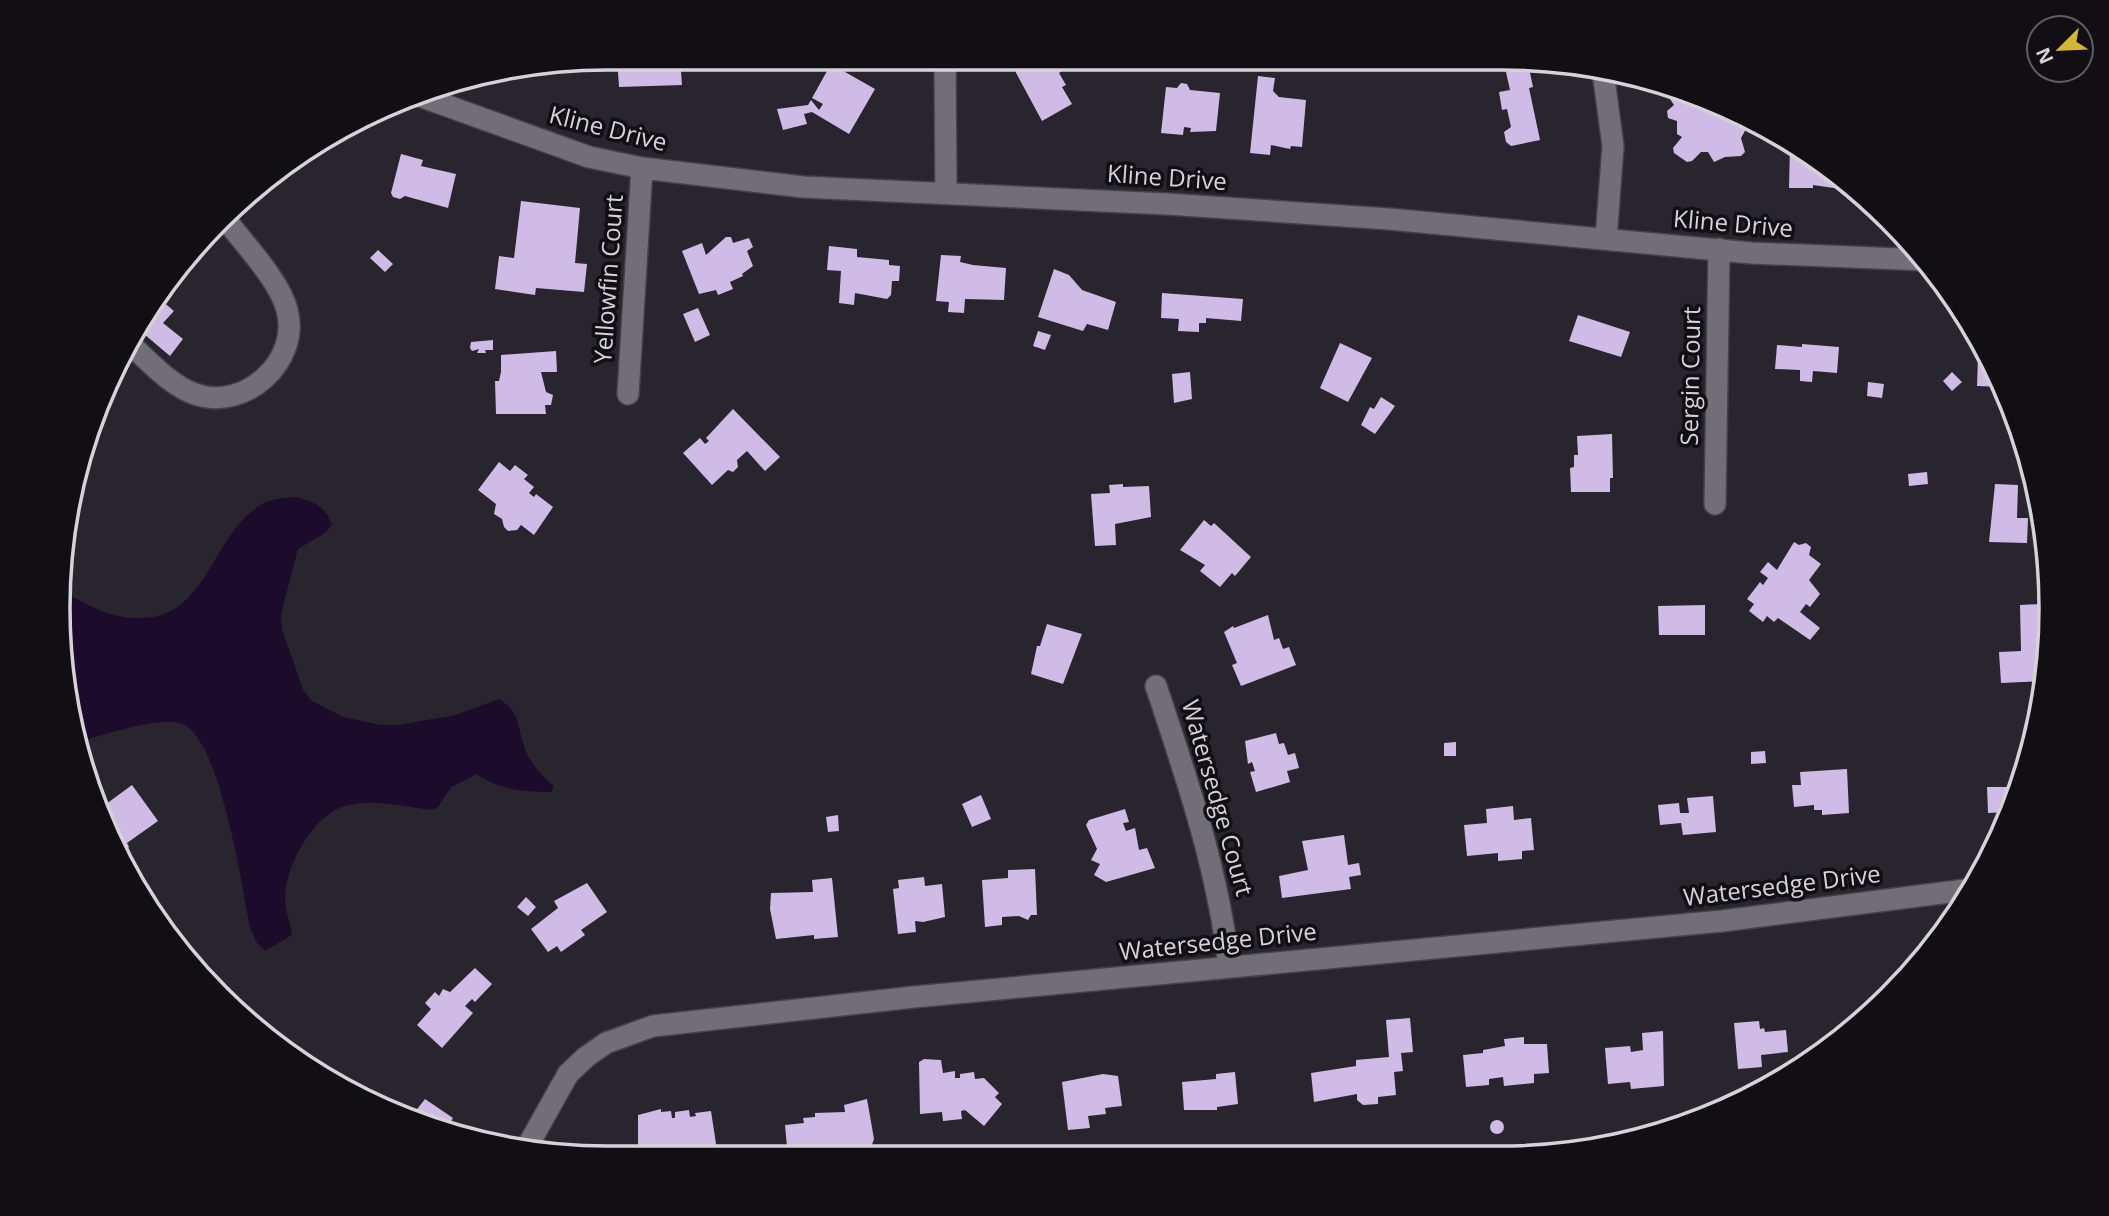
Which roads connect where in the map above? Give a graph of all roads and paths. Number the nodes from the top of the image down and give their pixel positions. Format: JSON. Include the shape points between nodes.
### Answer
{"nodes":[{"id":1,"x":946,"y":70,"type":"edge"},
{"id":2,"x":1605,"y":80,"type":"edge"},
{"id":3,"x":432,"y":100,"type":"edge"},
{"id":4,"x":642,"y":168,"type":"junction"},
{"id":5,"x":946,"y":193,"type":"junction"},
{"id":6,"x":230,"y":226,"type":"edge"},
{"id":7,"x":1606,"y":239,"type":"junction"},
{"id":8,"x":1719,"y":250,"type":"junction"},
{"id":9,"x":1911,"y":260,"type":"edge"},
{"id":10,"x":136,"y":350,"type":"edge"},
{"id":11,"x":628,"y":394,"type":"dead end"},
{"id":12,"x":1715,"y":504,"type":"dead end"},
{"id":13,"x":1156,"y":685,"type":"dead end"},
{"id":14,"x":1958,"y":892,"type":"edge"},
{"id":15,"x":1229,"y":967,"type":"junction"},
{"id":16,"x":531,"y":1140,"type":"edge"}],
"edges":[{"from":1,"to":5,"type":"street"},
{"from":2,"to":7,"type":"street","via":[[1613,146]]},
{"from":3,"to":4,"type":"street","name":"Kline Drive","via":[[589,157]]},
{"from":4,"to":5,"type":"street","name":"Kline Drive","via":[[803,187]]},
{"from":4,"to":11,"type":"street","name":"Yellowfin Court"},
{"from":5,"to":7,"type":"street","name":"Kline Drive","via":[[1194,206]]},
{"from":6,"to":10,"type":"street","via":[[287,309],[288,339],[278,363],[250,390],[214,398],[181,388]]},
{"from":7,"to":8,"type":"street","name":"Kline Drive"},
{"from":8,"to":9,"type":"street","name":"Kline Drive"},
{"from":8,"to":12,"type":"street","name":"Sergin Court"},
{"from":13,"to":15,"type":"street","name":"Watersedge Court","via":[[1211,857]]},
{"from":14,"to":15,"type":"street","name":"Watersedge Drive","via":[[1722,921]]},
{"from":15,"to":16,"type":"street","name":"Watersedge Drive","via":[[636,1030],[606,1043],[568,1074]]}]}
